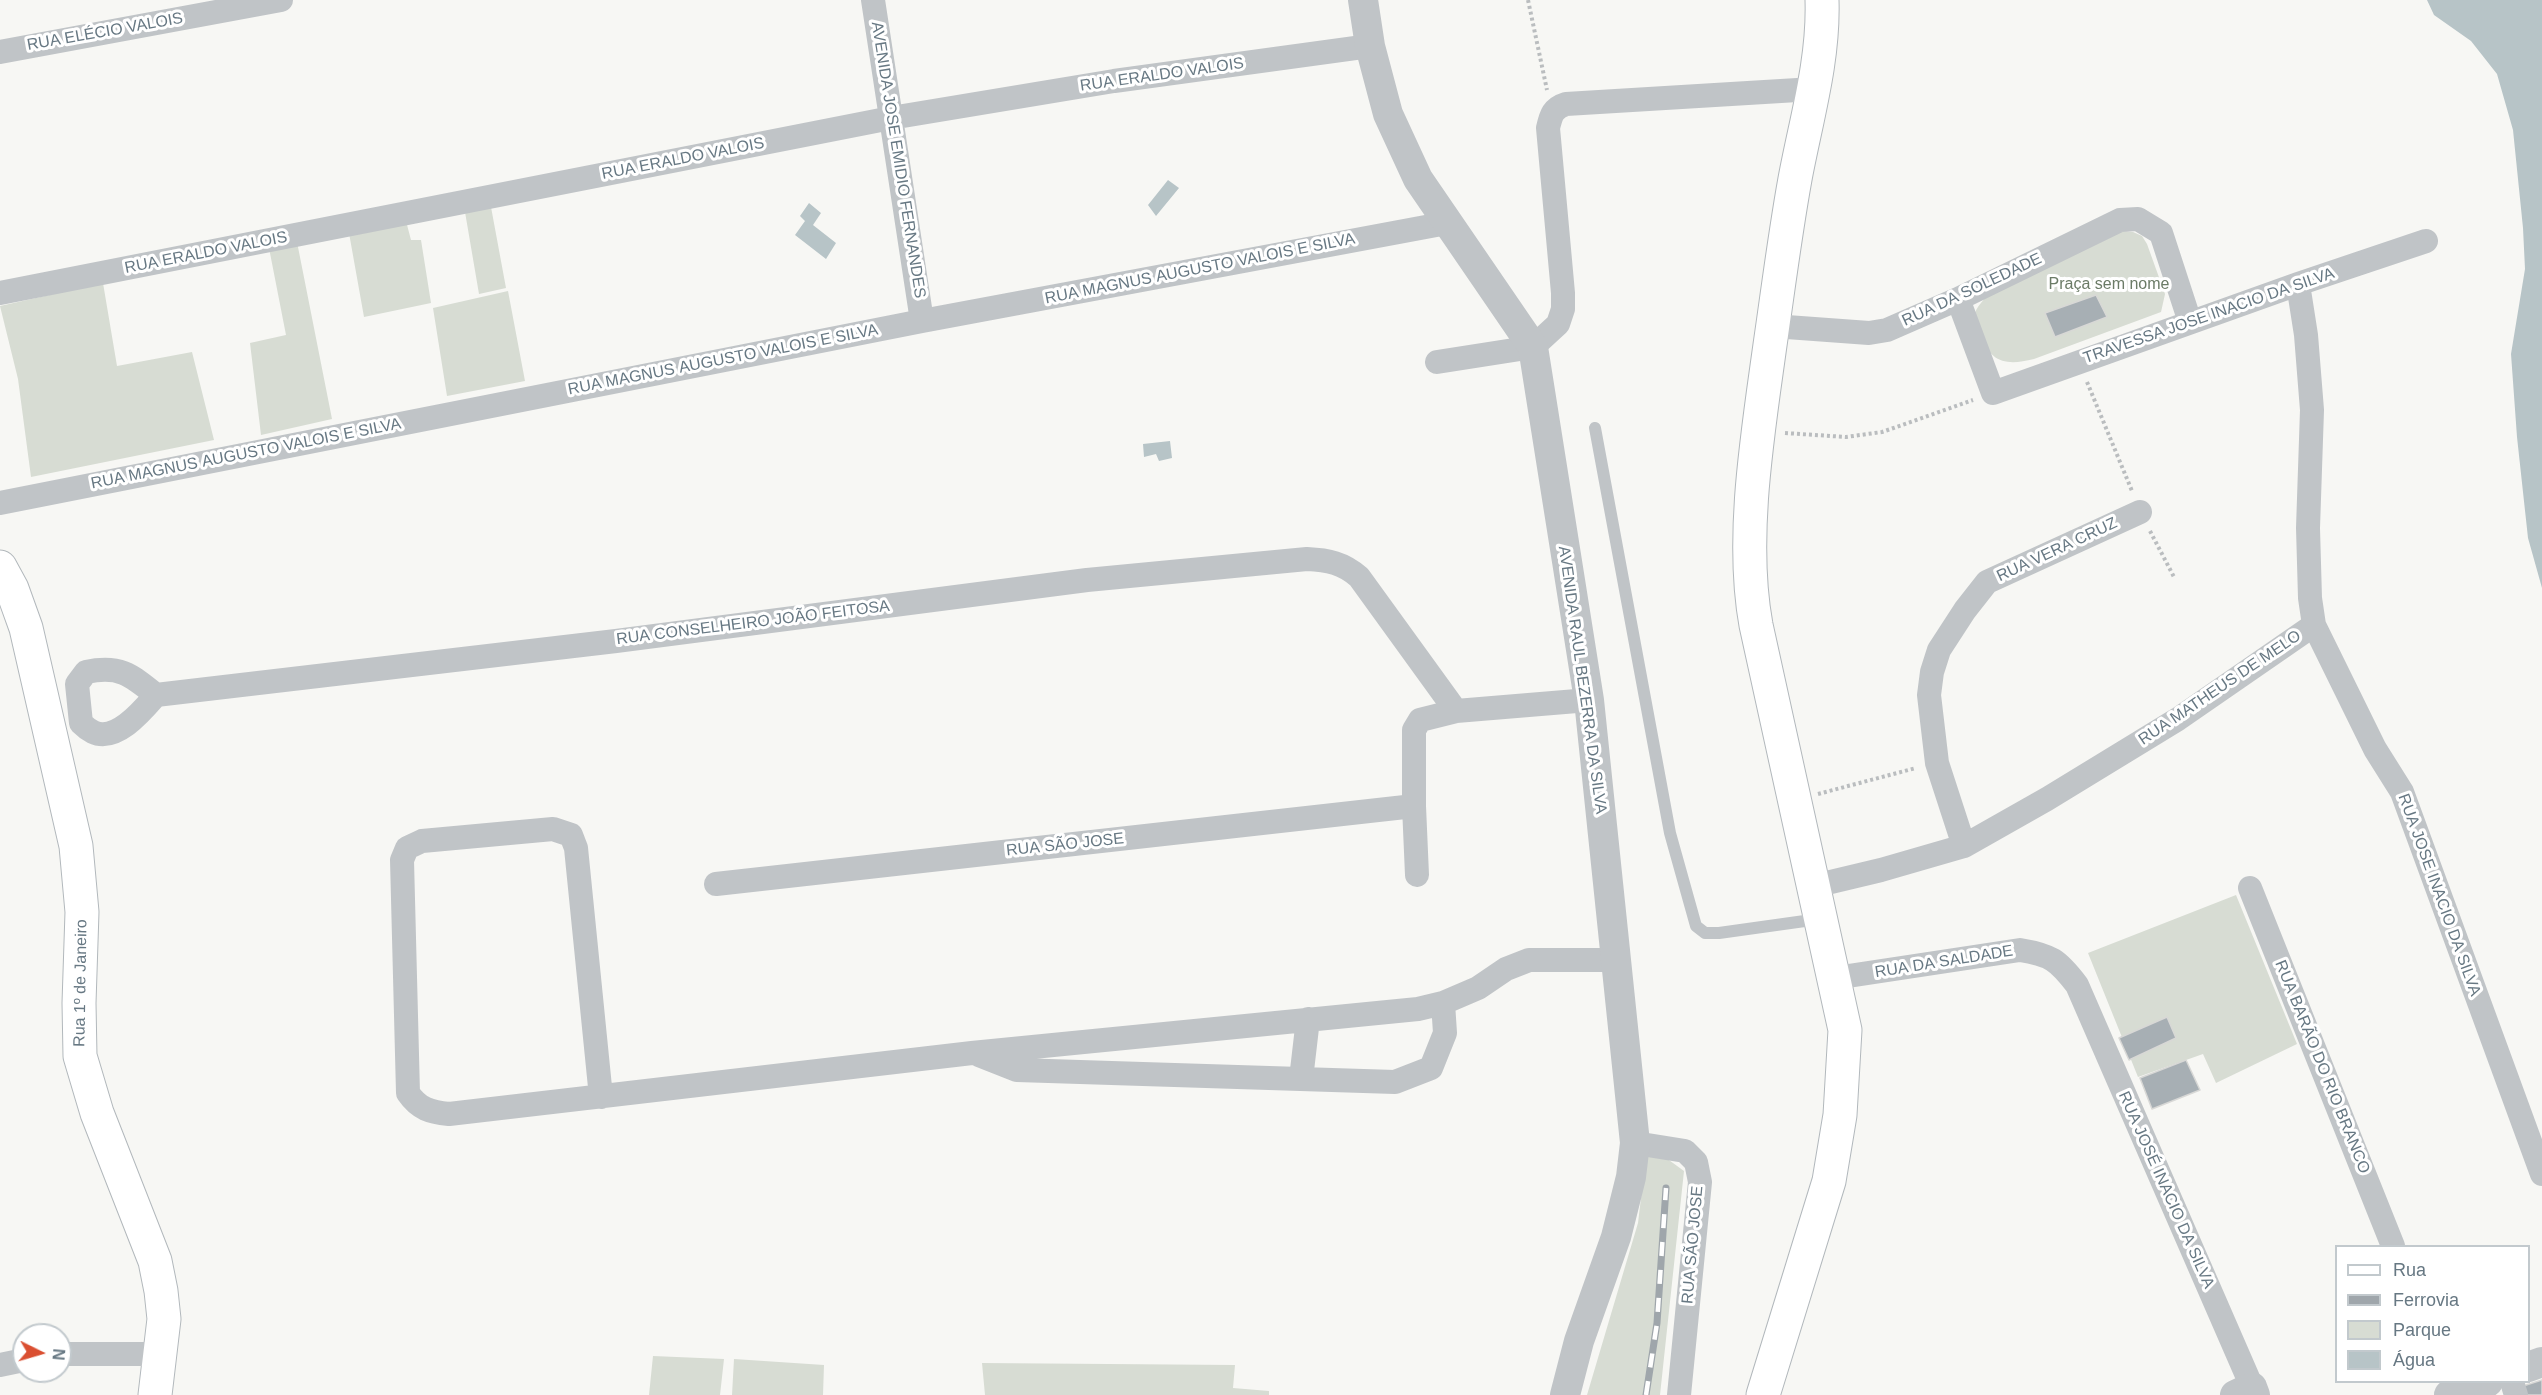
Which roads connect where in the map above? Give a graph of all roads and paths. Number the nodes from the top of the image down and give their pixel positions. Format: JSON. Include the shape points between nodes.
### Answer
{"nodes":[{"id":1,"x":281,"y":0,"type":"edge"},
{"id":2,"x":873,"y":0,"type":"edge"},
{"id":3,"x":1363,"y":0,"type":"edge"},
{"id":4,"x":1528,"y":0,"type":"edge"},
{"id":5,"x":1822,"y":0,"type":"edge"},
{"id":6,"x":1370,"y":46,"type":"junction"},
{"id":7,"x":0,"y":52,"type":"edge"},
{"id":8,"x":1814,"y":89,"type":"junction"},
{"id":9,"x":891,"y":118,"type":"junction"},
{"id":10,"x":1550,"y":121,"type":"junction"},
{"id":11,"x":1447,"y":223,"type":"junction"},
{"id":12,"x":2426,"y":241,"type":"dead end"},
{"id":13,"x":2298,"y":284,"type":"junction"},
{"id":14,"x":0,"y":293,"type":"edge"},
{"id":15,"x":1958,"y":299,"type":"junction"},
{"id":16,"x":922,"y":321,"type":"junction"},
{"id":17,"x":2190,"y":322,"type":"junction"},
{"id":18,"x":1773,"y":326,"type":"junction"},
{"id":19,"x":1533,"y":347,"type":"junction"},
{"id":20,"x":1437,"y":362,"type":"dead end"},
{"id":21,"x":2079,"y":362,"type":"junction"},
{"id":22,"x":1993,"y":393,"type":"junction"},
{"id":23,"x":1595,"y":429,"type":"dead end"},
{"id":24,"x":1758,"y":431,"type":"junction"},
{"id":25,"x":0,"y":503,"type":"edge"},
{"id":26,"x":2140,"y":512,"type":"junction"},
{"id":27,"x":0,"y":567,"type":"edge"},
{"id":28,"x":2174,"y":577,"type":"dead end"},
{"id":29,"x":2314,"y":625,"type":"junction"},
{"id":30,"x":156,"y":695,"type":"dead end"},
{"id":31,"x":1589,"y":700,"type":"junction"},
{"id":32,"x":1456,"y":711,"type":"junction"},
{"id":33,"x":1937,"y":763,"type":"junction"},
{"id":34,"x":1794,"y":800,"type":"junction"},
{"id":35,"x":1414,"y":806,"type":"junction"},
{"id":36,"x":1964,"y":846,"type":"junction"},
{"id":37,"x":1418,"y":875,"type":"dead end"},
{"id":38,"x":716,"y":884,"type":"dead end"},
{"id":39,"x":1814,"y":886,"type":"junction"},
{"id":40,"x":2250,"y":888,"type":"dead end"},
{"id":41,"x":1821,"y":919,"type":"junction"},
{"id":42,"x":1616,"y":960,"type":"junction"},
{"id":43,"x":1835,"y":978,"type":"junction"},
{"id":44,"x":2077,"y":985,"type":"joint"},
{"id":45,"x":1443,"y":1003,"type":"junction"},
{"id":46,"x":1308,"y":1019,"type":"junction"},
{"id":47,"x":972,"y":1053,"type":"junction"},
{"id":48,"x":1301,"y":1079,"type":"junction"},
{"id":49,"x":601,"y":1097,"type":"junction"},
{"id":50,"x":1635,"y":1143,"type":"junction"},
{"id":51,"x":2542,"y":1174,"type":"edge"},
{"id":52,"x":2393,"y":1245,"type":"edge"},
{"id":53,"x":72,"y":1354,"type":"edge"},
{"id":54,"x":160,"y":1354,"type":"junction"},
{"id":55,"x":2483,"y":1383,"type":"edge"},
{"id":56,"x":2449,"y":1390,"type":"edge"},
{"id":57,"x":2247,"y":1392,"type":"edge"},
{"id":58,"x":155,"y":1395,"type":"edge"},
{"id":59,"x":1565,"y":1395,"type":"edge"},
{"id":60,"x":1679,"y":1395,"type":"edge"},
{"id":61,"x":1763,"y":1395,"type":"edge"}],
"edges":[{"from":1,"to":7,"type":"street","name":"RUA ELÉCIO VALOIS"},
{"from":2,"to":9,"type":"street","name":"AVENIDA JOSE EMIDIO FERNANDES"},
{"from":3,"to":6,"type":"street","name":"AVENIDA RAUL BEZERRA DA SILVA"},
{"from":4,"to":10,"type":"path"},
{"from":5,"to":8,"type":"main road"},
{"from":6,"to":9,"type":"street","name":"RUA ERALDO VALOIS","via":[[1114,81]]},
{"from":6,"to":11,"type":"street","name":"AVENIDA RAUL BEZERRA DA SILVA","via":[[1388,114],[1418,179]]},
{"from":8,"to":10,"type":"street","via":[[1566,104],[1557,107]]},
{"from":8,"to":18,"type":"main road","via":[[1795,180]]},
{"from":9,"to":14,"type":"street","name":"RUA ERALDO VALOIS"},
{"from":9,"to":16,"type":"street","name":"AVENIDA JOSE EMIDIO FERNANDES"},
{"from":10,"to":19,"type":"street","via":[[1563,309],[1558,324]]},
{"from":11,"to":16,"type":"street","name":"RUA MAGNUS AUGUSTO VALOIS E SILVA"},
{"from":11,"to":19,"type":"street","name":"AVENIDA RAUL BEZERRA DA SILVA"},
{"from":12,"to":13,"type":"street","name":"TRAVESSA JOSE INACIO DA SILVA"},
{"from":13,"to":17,"type":"street","name":"TRAVESSA JOSE INACIO DA SILVA"},
{"from":13,"to":29,"type":"street","name":"RUA MATHEUS DE MELO","via":[[2312,410],[2308,528]]},
{"from":15,"to":17,"type":"street","name":"RUA DA SOLEDADE","via":[[2120,220],[2138,219],[2161,233]]},
{"from":15,"to":18,"type":"street","name":"RUA DA SOLEDADE","via":[[1887,330],[1869,333]]},
{"from":15,"to":22,"type":"street"},
{"from":16,"to":25,"type":"street","name":"RUA MAGNUS AUGUSTO VALOIS E SILVA"},
{"from":17,"to":21,"type":"street","name":"TRAVESSA JOSE INACIO DA SILVA"},
{"from":18,"to":24,"type":"main road"},
{"from":19,"to":20,"type":"street"},
{"from":19,"to":31,"type":"street","name":"AVENIDA RAUL BEZERRA DA SILVA"},
{"from":21,"to":22,"type":"street","name":"TRAVESSA JOSE INACIO DA SILVA"},
{"from":21,"to":26,"type":"path"},
{"from":22,"to":24,"type":"path","via":[[1882,432],[1846,437]]},
{"from":23,"to":41,"type":"lane","via":[[1670,833],[1696,926],[1705,933],[1719,933]]},
{"from":24,"to":34,"type":"main road","via":[[1751,523],[1752,604]]},
{"from":26,"to":28,"type":"path"},
{"from":26,"to":33,"type":"street","name":"RUA VERA CRUZ","via":[[1987,582],[1976,594],[1939,650],[1932,672],[1929,694]]},
{"from":27,"to":54,"type":"main road","name":"Rua 1º de Janeiro","via":[[26,628],[76,846],[82,912],[80,1056],[97,1113],[155,1261],[164,1319]]},
{"from":29,"to":36,"type":"street","name":"RUA MATHEUS DE MELO","via":[[2178,719]]},
{"from":29,"to":51,"type":"street","name":"RUA JOSE INACIO DA SILVA","via":[[2375,749],[2402,792]]},
{"from":30,"to":32,"type":"street","name":"RUA CONSELHEIRO JOÃO FEITOSA","via":[[1087,580],[1307,559],[1329,560],[1359,577]]},
{"from":31,"to":32,"type":"street"},
{"from":31,"to":42,"type":"street","name":"AVENIDA RAUL BEZERRA DA SILVA"},
{"from":32,"to":35,"type":"street","via":[[1428,716],[1414,730]]},
{"from":33,"to":34,"type":"path"},
{"from":33,"to":36,"type":"street","name":"RUA VERA CRUZ"},
{"from":34,"to":39,"type":"main road"},
{"from":35,"to":37,"type":"street"},
{"from":35,"to":38,"type":"street","name":"RUA SÃO JOSE"},
{"from":36,"to":39,"type":"street","name":"RUA MATHEUS DE MELO"},
{"from":39,"to":41,"type":"main road"},
{"from":40,"to":52,"type":"street","name":"RUA BARÃO DO RIO BRANCO"},
{"from":41,"to":43,"type":"main road"},
{"from":42,"to":45,"type":"street","via":[[1529,960]]},
{"from":42,"to":50,"type":"street","name":"AVENIDA RAUL BEZERRA DA SILVA"},
{"from":43,"to":44,"type":"street","name":"RUA DA SALDADE","via":[[2020,950],[2039,953],[2062,965]]},
{"from":43,"to":61,"type":"main road","via":[[1845,1030],[1835,1148],[1829,1181]]},
{"from":44,"to":57,"type":"street","name":"RUA JOSÉ INACIO DA SILVA"},
{"from":45,"to":46,"type":"street","via":[[1418,1009]]},
{"from":45,"to":48,"type":"street","via":[[1445,1033],[1431,1068],[1395,1082]]},
{"from":46,"to":47,"type":"street"},
{"from":46,"to":48,"type":"street"},
{"from":47,"to":48,"type":"street","via":[[1017,1070]]},
{"from":47,"to":49,"type":"street"},
{"from":49,"to":49,"type":"street","via":[[449,1114],[427,1112],[415,1103],[408,1093],[402,860],[407,848],[422,841],[553,829],[571,835],[576,848]]},
{"from":50,"to":59,"type":"street","name":"AVENIDA RAUL BEZERRA DA SILVA","via":[[1631,1178],[1616,1237],[1578,1341]]},
{"from":50,"to":60,"type":"street","name":"RUA SÃO JOSE","via":[[1685,1151],[1696,1162],[1700,1182]]},
{"from":53,"to":54,"type":"street"},
{"from":54,"to":58,"type":"main road","name":"Rua 1º de Janeiro"},
{"from":55,"to":56,"type":"street"}]}
